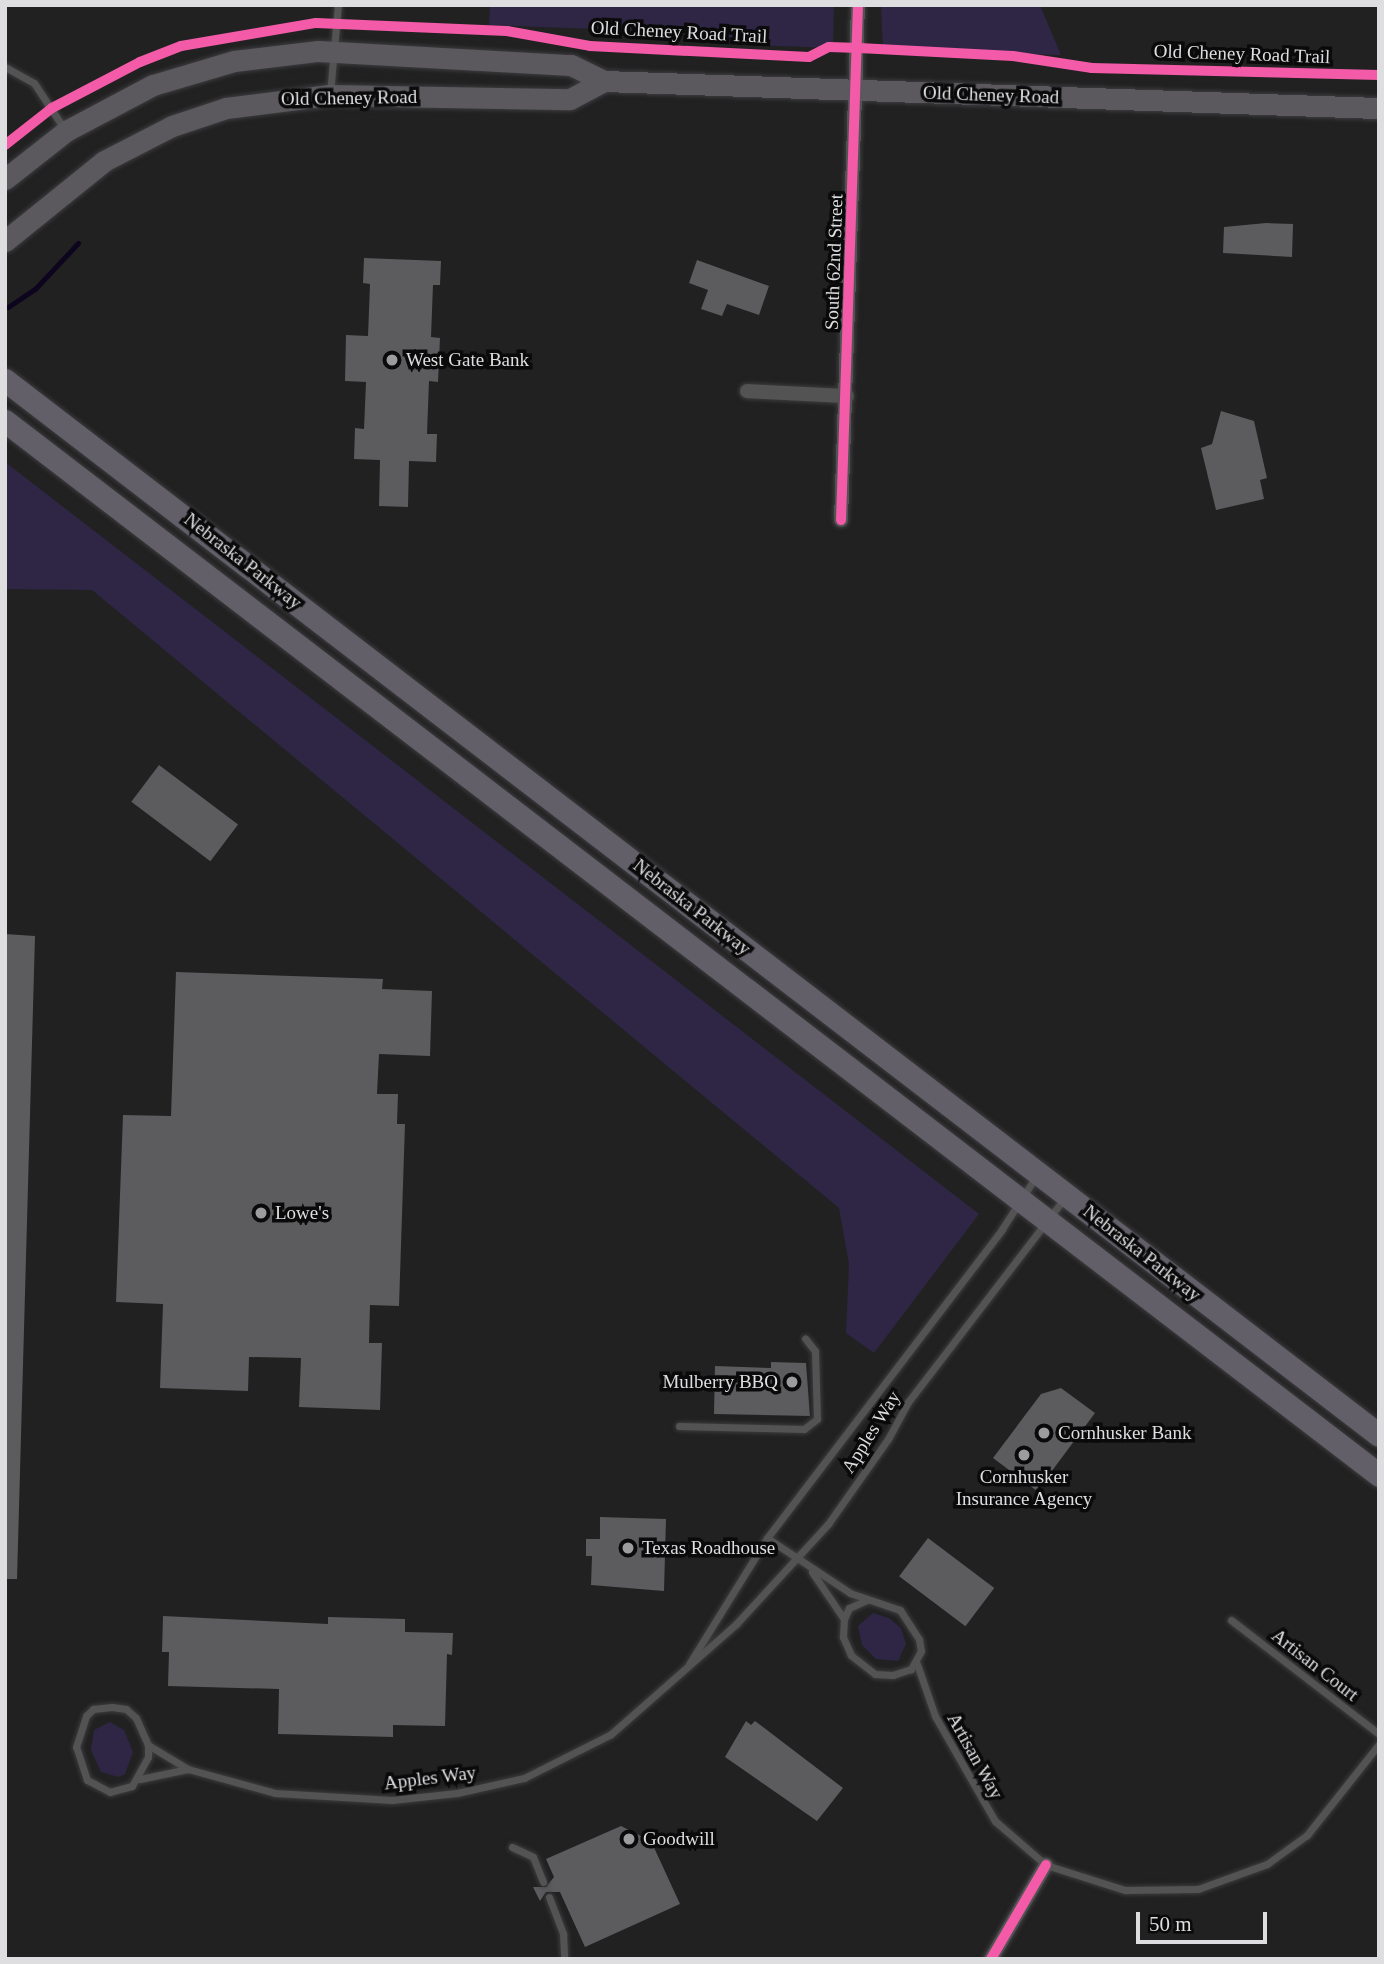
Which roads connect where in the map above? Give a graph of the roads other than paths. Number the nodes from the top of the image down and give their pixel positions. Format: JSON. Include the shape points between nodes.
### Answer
{"nodes":[{"id":1,"x":338,"y":5,"type":"edge"},
{"id":2,"x":858,"y":5,"type":"edge"},
{"id":3,"x":335,"y":51,"type":"junction"},
{"id":4,"x":5,"y":67,"type":"edge"},
{"id":5,"x":604,"y":81,"type":"junction"},
{"id":6,"x":857,"y":90,"type":"junction"},
{"id":7,"x":329,"y":95,"type":"junction"},
{"id":8,"x":1379,"y":108,"type":"edge"},
{"id":9,"x":65,"y":131,"type":"junction"},
{"id":10,"x":5,"y":178,"type":"edge"},
{"id":11,"x":5,"y":241,"type":"edge"},
{"id":12,"x":5,"y":380,"type":"edge"},
{"id":13,"x":747,"y":391,"type":"dead end"},
{"id":14,"x":847,"y":396,"type":"junction"},
{"id":15,"x":5,"y":421,"type":"edge"},
{"id":16,"x":841,"y":520,"type":"dead end"},
{"id":17,"x":1039,"y":1174,"type":"junction"},
{"id":18,"x":1067,"y":1196,"type":"junction"},
{"id":19,"x":1020,"y":1198,"type":"junction"},
{"id":20,"x":1048,"y":1221,"type":"junction"},
{"id":21,"x":805,"y":1338,"type":"dead end"},
{"id":22,"x":679,"y":1426,"type":"dead end"},
{"id":23,"x":1379,"y":1435,"type":"edge"},
{"id":24,"x":1379,"y":1475,"type":"edge"},
{"id":25,"x":767,"y":1538,"type":"junction"},
{"id":26,"x":795,"y":1557,"type":"junction"},
{"id":27,"x":811,"y":1571,"type":"junction"},
{"id":28,"x":867,"y":1600,"type":"junction"},
{"id":29,"x":844,"y":1619,"type":"junction"},
{"id":30,"x":1231,"y":1620,"type":"dead end"},
{"id":31,"x":917,"y":1664,"type":"junction"},
{"id":32,"x":685,"y":1670,"type":"junction"},
{"id":33,"x":1379,"y":1734,"type":"edge"},
{"id":34,"x":1379,"y":1744,"type":"edge"},
{"id":35,"x":148,"y":1745,"type":"junction"},
{"id":36,"x":188,"y":1769,"type":"junction"},
{"id":37,"x":139,"y":1779,"type":"junction"},
{"id":38,"x":512,"y":1847,"type":"dead end"},
{"id":39,"x":1046,"y":1865,"type":"junction"},
{"id":40,"x":543,"y":1882,"type":"dead end"},
{"id":41,"x":549,"y":1897,"type":"dead end"},
{"id":42,"x":564,"y":1955,"type":"dead end"},
{"id":43,"x":991,"y":1959,"type":"edge"}],
"edges":[{"from":1,"to":3,"type":"lane"},
{"from":2,"to":6,"type":"street","name":"South 62nd Street"},
{"from":3,"to":5,"type":"main road","name":"Old Cheney Road","via":[[571,65]]},
{"from":3,"to":7,"type":"lane"},
{"from":3,"to":9,"type":"main road","name":"Old Cheney Road","via":[[275,54],[191,72],[135,92]]},
{"from":4,"to":9,"type":"lane","via":[[34,83]]},
{"from":5,"to":6,"type":"main road","name":"Old Cheney Road"},
{"from":5,"to":7,"type":"main road","name":"Old Cheney Road","via":[[570,99]]},
{"from":6,"to":8,"type":"main road","name":"Old Cheney Road"},
{"from":6,"to":14,"type":"street","name":"South 62nd Street"},
{"from":7,"to":11,"type":"main road","name":"Old Cheney Road","via":[[238,106],[155,133],[87,171]]},
{"from":9,"to":10,"type":"main road","name":"Old Cheney Road"},
{"from":12,"to":17,"type":"main road","name":"Nebraska Parkway"},
{"from":13,"to":14,"type":"street"},
{"from":14,"to":16,"type":"street","name":"South 62nd Street"},
{"from":15,"to":19,"type":"main road","name":"Nebraska Parkway"},
{"from":17,"to":18,"type":"main road","name":"Nebraska Parkway"},
{"from":17,"to":19,"type":"lane","name":"Apples Way"},
{"from":18,"to":20,"type":"lane","name":"Apples Way"},
{"from":18,"to":23,"type":"main road","name":"Nebraska Parkway"},
{"from":19,"to":20,"type":"main road","name":"Nebraska Parkway"},
{"from":19,"to":25,"type":"lane","name":"Apples Way","via":[[1002,1229]]},
{"from":20,"to":24,"type":"main road","name":"Nebraska Parkway"},
{"from":20,"to":26,"type":"lane","name":"Apples Way","via":[[908,1402],[888,1439],[828,1524]]},
{"from":21,"to":22,"type":"lane","via":[[815,1352],[817,1419],[804,1429]]},
{"from":25,"to":26,"type":"lane"},
{"from":25,"to":32,"type":"lane","name":"Apples Way"},
{"from":26,"to":27,"type":"lane"},
{"from":26,"to":32,"type":"lane","name":"Apples Way","via":[[736,1624]]},
{"from":27,"to":28,"type":"lane"},
{"from":27,"to":29,"type":"lane"},
{"from":28,"to":29,"type":"lane","via":[[849,1608]]},
{"from":28,"to":31,"type":"lane","via":[[891,1604],[909,1618],[919,1639]]},
{"from":29,"to":31,"type":"lane","via":[[846,1646],[866,1670],[893,1675]]},
{"from":30,"to":33,"type":"lane","name":"Artisan Court"},
{"from":31,"to":39,"type":"lane","name":"Artisan Way","via":[[935,1716],[995,1821]]},
{"from":32,"to":36,"type":"lane","name":"Apples Way","via":[[611,1734],[524,1777],[488,1788],[428,1798],[355,1801],[275,1793]]},
{"from":34,"to":39,"type":"lane","name":"Artisan Way","via":[[1307,1835],[1243,1876],[1198,1889],[1146,1893],[1090,1882]]},
{"from":35,"to":36,"type":"lane","name":"Apples Way"},
{"from":35,"to":37,"type":"lane"},
{"from":35,"to":37,"type":"lane","via":[[136,1718],[112,1707],[93,1709],[77,1737],[78,1760],[94,1785],[121,1791]]},
{"from":36,"to":37,"type":"lane","name":"Apples Way"},
{"from":38,"to":40,"type":"lane","via":[[533,1857]]},
{"from":39,"to":43,"type":"street"},
{"from":41,"to":42,"type":"lane","via":[[563,1934]]}]}
